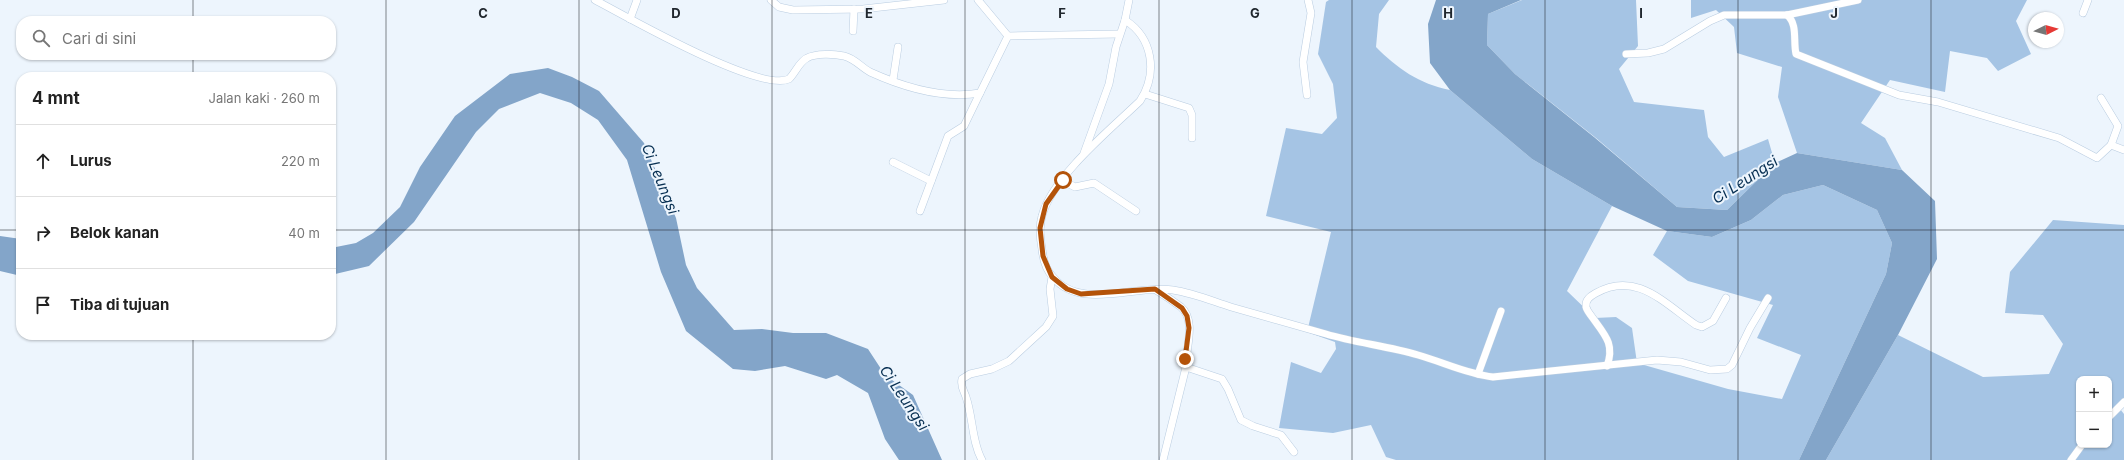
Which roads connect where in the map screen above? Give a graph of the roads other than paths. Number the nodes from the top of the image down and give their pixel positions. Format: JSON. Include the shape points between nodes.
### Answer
{"nodes":[{"id":1,"x":596,"y":0,"type":"edge"},
{"id":2,"x":637,"y":0,"type":"edge"},
{"id":3,"x":771,"y":0,"type":"edge"},
{"id":4,"x":944,"y":0,"type":"edge"},
{"id":5,"x":978,"y":0,"type":"edge"},
{"id":6,"x":1129,"y":0,"type":"edge"},
{"id":7,"x":1308,"y":0,"type":"edge"},
{"id":8,"x":1858,"y":0,"type":"edge"},
{"id":9,"x":2088,"y":0,"type":"edge"},
{"id":10,"x":854,"y":9,"type":"junction"},
{"id":11,"x":2083,"y":13,"type":"dead end"},
{"id":12,"x":1787,"y":15,"type":"junction"},
{"id":13,"x":630,"y":19,"type":"junction"},
{"id":14,"x":1125,"y":20,"type":"junction"},
{"id":15,"x":853,"y":31,"type":"dead end"},
{"id":16,"x":1119,"y":34,"type":"junction"},
{"id":17,"x":1008,"y":36,"type":"junction"},
{"id":18,"x":898,"y":47,"type":"dead end"},
{"id":19,"x":1626,"y":54,"type":"dead end"},
{"id":20,"x":893,"y":80,"type":"junction"},
{"id":21,"x":980,"y":93,"type":"junction"},
{"id":22,"x":1145,"y":94,"type":"junction"},
{"id":23,"x":1307,"y":95,"type":"dead end"},
{"id":24,"x":2101,"y":98,"type":"dead end"},
{"id":25,"x":1192,"y":138,"type":"dead end"},
{"id":26,"x":2110,"y":145,"type":"junction"},
{"id":27,"x":2124,"y":150,"type":"edge"},
{"id":28,"x":1083,"y":154,"type":"junction"},
{"id":29,"x":893,"y":162,"type":"dead end"},
{"id":30,"x":1063,"y":180,"type":"junction"},
{"id":31,"x":931,"y":181,"type":"junction"},
{"id":32,"x":920,"y":211,"type":"dead end"},
{"id":33,"x":1136,"y":211,"type":"dead end"},
{"id":34,"x":1052,"y":277,"type":"junction"},
{"id":35,"x":1155,"y":289,"type":"junction"},
{"id":36,"x":1726,"y":298,"type":"dead end"},
{"id":37,"x":1768,"y":298,"type":"dead end"},
{"id":38,"x":1500,"y":311,"type":"dead end"},
{"id":39,"x":1607,"y":366,"type":"junction"},
{"id":40,"x":1186,"y":367,"type":"junction"},
{"id":41,"x":1478,"y":374,"type":"junction"},
{"id":42,"x":2124,"y":402,"type":"edge"},
{"id":43,"x":2112,"y":415,"type":"edge"},
{"id":44,"x":2080,"y":448,"type":"edge"},
{"id":45,"x":1294,"y":452,"type":"dead end"},
{"id":46,"x":982,"y":460,"type":"edge"},
{"id":47,"x":1163,"y":460,"type":"edge"},
{"id":48,"x":2071,"y":460,"type":"edge"}],
"edges":[{"from":1,"to":13,"type":"street"},
{"from":2,"to":13,"type":"street"},
{"from":3,"to":10,"type":"street","via":[[779,7],[793,10]]},
{"from":4,"to":10,"type":"street"},
{"from":5,"to":17,"type":"street"},
{"from":6,"to":14,"type":"street"},
{"from":7,"to":23,"type":"street","via":[[1311,13],[1303,62]]},
{"from":8,"to":12,"type":"street"},
{"from":9,"to":11,"type":"street"},
{"from":10,"to":15,"type":"street"},
{"from":12,"to":19,"type":"street","via":[[1724,15],[1664,49]]},
{"from":12,"to":26,"type":"street","via":[[1794,25],[1796,54],[1885,90],[1898,95],[1938,102],[2059,138],[2097,158]]},
{"from":13,"to":20,"type":"street","via":[[687,49],[765,79],[786,80],[806,58],[823,55],[844,56],[868,71]]},
{"from":14,"to":16,"type":"street"},
{"from":14,"to":22,"type":"street","via":[[1136,28],[1148,48],[1150,79]]},
{"from":16,"to":17,"type":"street"},
{"from":16,"to":28,"type":"street","via":[[1109,84]]},
{"from":17,"to":21,"type":"street"},
{"from":18,"to":20,"type":"street"},
{"from":20,"to":21,"type":"street","via":[[925,91],[960,95]]},
{"from":21,"to":31,"type":"street","via":[[964,126],[948,136]]},
{"from":22,"to":25,"type":"street","via":[[1189,108],[1192,115]]},
{"from":22,"to":28,"type":"street"},
{"from":24,"to":26,"type":"street","via":[[2118,126]]},
{"from":26,"to":27,"type":"street"},
{"from":28,"to":30,"type":"street"},
{"from":29,"to":31,"type":"street"},
{"from":30,"to":33,"type":"street","via":[[1075,187],[1094,183]]},
{"from":30,"to":34,"type":"street","via":[[1046,204],[1040,228],[1043,256]]},
{"from":31,"to":32,"type":"street"},
{"from":34,"to":35,"type":"street","via":[[1067,289],[1081,294]]},
{"from":34,"to":46,"type":"street","via":[[1050,289],[1053,316],[1046,327],[1009,361],[962,379],[978,453]]},
{"from":35,"to":40,"type":"street","via":[[1182,308],[1187,316],[1189,328]]},
{"from":35,"to":41,"type":"street","via":[[1184,292],[1338,338],[1419,355]]},
{"from":36,"to":39,"type":"street","via":[[1713,321],[1702,327],[1662,299],[1626,285],[1607,287],[1589,297],[1586,303],[1587,310],[1610,344],[1611,353]]},
{"from":37,"to":39,"type":"street","via":[[1732,365],[1727,369],[1710,370],[1670,360]]},
{"from":38,"to":41,"type":"street"},
{"from":39,"to":41,"type":"street","via":[[1493,376]]},
{"from":40,"to":45,"type":"street","via":[[1222,379],[1241,420],[1281,435]]},
{"from":40,"to":47,"type":"street"},
{"from":42,"to":43,"type":"street"},
{"from":44,"to":48,"type":"street"}]}
